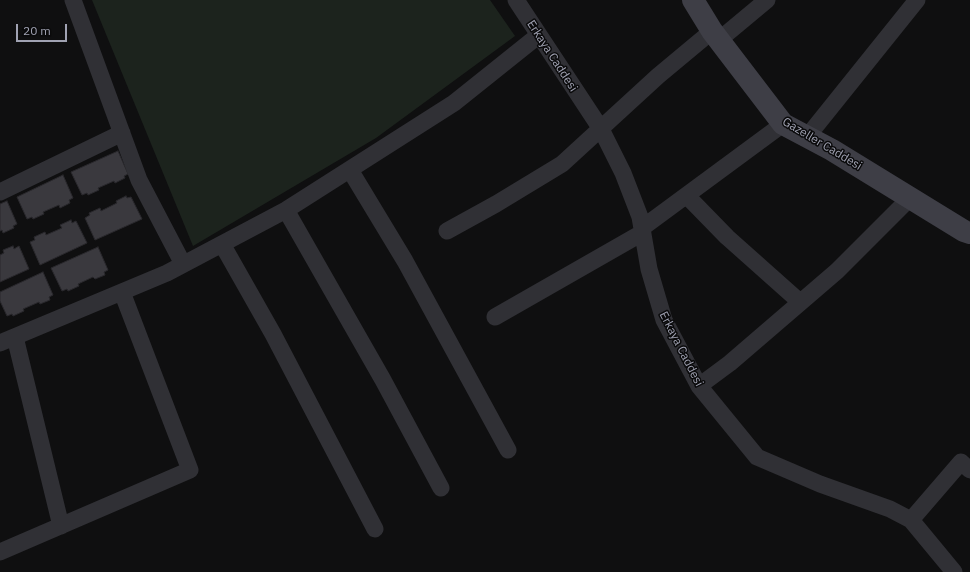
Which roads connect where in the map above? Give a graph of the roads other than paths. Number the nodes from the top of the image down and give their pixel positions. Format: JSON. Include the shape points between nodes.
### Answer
{"nodes":[{"id":1,"x":73,"y":0,"type":"edge"},
{"id":2,"x":516,"y":0,"type":"edge"},
{"id":3,"x":693,"y":0,"type":"edge"},
{"id":4,"x":767,"y":0,"type":"edge"},
{"id":5,"x":917,"y":0,"type":"edge"},
{"id":6,"x":539,"y":35,"type":"junction"},
{"id":7,"x":716,"y":36,"type":"junction"},
{"id":8,"x":783,"y":124,"type":"junction"},
{"id":9,"x":601,"y":129,"type":"junction"},
{"id":10,"x":122,"y":133,"type":"junction"},
{"id":11,"x":806,"y":137,"type":"junction"},
{"id":12,"x":350,"y":170,"type":"junction"},
{"id":13,"x":0,"y":192,"type":"edge"},
{"id":14,"x":688,"y":196,"type":"junction"},
{"id":15,"x":910,"y":198,"type":"junction"},
{"id":16,"x":286,"y":210,"type":"junction"},
{"id":17,"x":448,"y":231,"type":"dead end"},
{"id":18,"x":642,"y":231,"type":"junction"},
{"id":19,"x":970,"y":233,"type":"edge"},
{"id":20,"x":222,"y":244,"type":"junction"},
{"id":21,"x":183,"y":264,"type":"junction"},
{"id":22,"x":122,"y":292,"type":"junction"},
{"id":23,"x":800,"y":302,"type":"junction"},
{"id":24,"x":495,"y":317,"type":"dead end"},
{"id":25,"x":8,"y":340,"type":"edge"},
{"id":26,"x":698,"y":386,"type":"junction"},
{"id":27,"x":508,"y":450,"type":"dead end"},
{"id":28,"x":967,"y":462,"type":"edge"},
{"id":29,"x":441,"y":488,"type":"dead end"},
{"id":30,"x":911,"y":520,"type":"junction"},
{"id":31,"x":61,"y":526,"type":"junction"},
{"id":32,"x":375,"y":529,"type":"dead end"},
{"id":33,"x":0,"y":552,"type":"edge"},
{"id":34,"x":954,"y":572,"type":"edge"}],
"edges":[{"from":1,"to":10,"type":"street"},
{"from":2,"to":6,"type":"street","name":"Erkaya Caddesi"},
{"from":3,"to":7,"type":"street","name":"Gazeller Caddesi"},
{"from":4,"to":7,"type":"street"},
{"from":5,"to":11,"type":"street"},
{"from":6,"to":9,"type":"street","name":"Erkaya Caddesi"},
{"from":6,"to":12,"type":"street","via":[[454,104]]},
{"from":7,"to":8,"type":"street","name":"Gazeller Caddesi"},
{"from":7,"to":9,"type":"street","via":[[658,76]]},
{"from":8,"to":11,"type":"street","name":"Gazeller Caddesi"},
{"from":8,"to":14,"type":"street"},
{"from":9,"to":17,"type":"street","via":[[562,164]]},
{"from":9,"to":18,"type":"street","name":"Erkaya Caddesi","via":[[623,173],[640,216]]},
{"from":10,"to":13,"type":"street"},
{"from":10,"to":21,"type":"street","via":[[139,180]]},
{"from":11,"to":15,"type":"street","name":"Gazeller Caddesi"},
{"from":12,"to":16,"type":"street"},
{"from":12,"to":27,"type":"street","via":[[405,261]]},
{"from":14,"to":18,"type":"street"},
{"from":14,"to":23,"type":"street","via":[[727,237]]},
{"from":15,"to":19,"type":"street","name":"Gazeller Caddesi"},
{"from":15,"to":23,"type":"street","via":[[837,271]]},
{"from":16,"to":20,"type":"street"},
{"from":16,"to":29,"type":"street"},
{"from":18,"to":24,"type":"street"},
{"from":18,"to":26,"type":"street","name":"Erkaya Caddesi","via":[[649,269],[664,320]]},
{"from":20,"to":21,"type":"street"},
{"from":20,"to":32,"type":"street","via":[[273,334]]},
{"from":21,"to":22,"type":"street"},
{"from":22,"to":25,"type":"street"},
{"from":22,"to":31,"type":"street","via":[[190,470]]},
{"from":23,"to":26,"type":"street","via":[[730,363]]},
{"from":25,"to":31,"type":"street"},
{"from":26,"to":30,"type":"street","name":"Erkaya Caddesi","via":[[757,457],[820,484],[890,509]]},
{"from":28,"to":30,"type":"street"},
{"from":30,"to":34,"type":"street","name":"Erkaya Caddesi"},
{"from":31,"to":33,"type":"street"}]}
